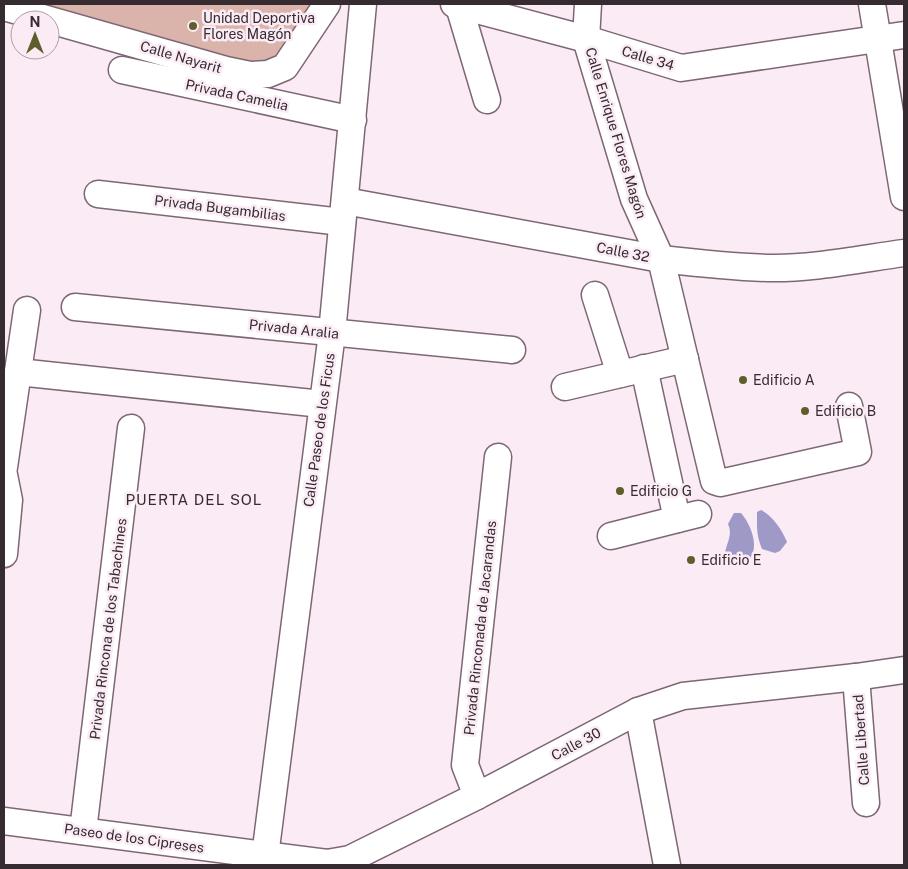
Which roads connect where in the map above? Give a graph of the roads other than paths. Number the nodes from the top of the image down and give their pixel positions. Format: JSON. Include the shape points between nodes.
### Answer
{"nodes":[{"id":1,"x":327,"y":4,"type":"edge"},
{"id":2,"x":363,"y":4,"type":"edge"},
{"id":3,"x":588,"y":4,"type":"edge"},
{"id":4,"x":872,"y":4,"type":"edge"},
{"id":5,"x":457,"y":5,"type":"edge"},
{"id":6,"x":4,"y":7,"type":"edge"},
{"id":7,"x":904,"y":35,"type":"edge"},
{"id":8,"x":586,"y":39,"type":"junction"},
{"id":9,"x":877,"y":39,"type":"junction"},
{"id":10,"x":122,"y":70,"type":"dead end"},
{"id":11,"x":487,"y":100,"type":"dead end"},
{"id":12,"x":352,"y":120,"type":"junction"},
{"id":13,"x":98,"y":194,"type":"dead end"},
{"id":14,"x":904,"y":197,"type":"edge"},
{"id":15,"x":343,"y":211,"type":"junction"},
{"id":16,"x":904,"y":253,"type":"edge"},
{"id":17,"x":661,"y":259,"type":"junction"},
{"id":18,"x":595,"y":295,"type":"dead end"},
{"id":19,"x":75,"y":307,"type":"dead end"},
{"id":20,"x":27,"y":310,"type":"dead end"},
{"id":21,"x":332,"y":333,"type":"junction"},
{"id":22,"x":512,"y":350,"type":"dead end"},
{"id":23,"x":685,"y":359,"type":"junction"},
{"id":24,"x":632,"y":371,"type":"junction"},
{"id":25,"x":18,"y":372,"type":"junction"},
{"id":26,"x":565,"y":387,"type":"dead end"},
{"id":27,"x":322,"y":404,"type":"junction"},
{"id":28,"x":849,"y":406,"type":"dead end"},
{"id":29,"x":132,"y":428,"type":"dead end"},
{"id":30,"x":498,"y":457,"type":"dead end"},
{"id":31,"x":4,"y":467,"type":"edge"},
{"id":32,"x":4,"y":475,"type":"edge"},
{"id":33,"x":611,"y":536,"type":"dead end"},
{"id":34,"x":4,"y":554,"type":"edge"},
{"id":35,"x":904,"y":670,"type":"edge"},
{"id":36,"x":856,"y":677,"type":"junction"},
{"id":37,"x":638,"y":711,"type":"junction"},
{"id":38,"x":477,"y":796,"type":"junction"},
{"id":39,"x":866,"y":802,"type":"dead end"},
{"id":40,"x":4,"y":821,"type":"edge"},
{"id":41,"x":83,"y":831,"type":"junction"},
{"id":42,"x":265,"y":856,"type":"junction"},
{"id":43,"x":667,"y":865,"type":"edge"}],
"edges":[{"from":1,"to":6,"type":"street","name":"Calle Nayarit","via":[[285,67],[268,74],[226,70]]},
{"from":2,"to":12,"type":"street","name":"Calle Paseo de los Ficus"},
{"from":3,"to":8,"type":"street","name":"Calle Enrique Flores Magón"},
{"from":4,"to":9,"type":"street"},
{"from":5,"to":8,"type":"street","name":"Calle 34"},
{"from":5,"to":11,"type":"street"},
{"from":7,"to":9,"type":"street","name":"Calle 34"},
{"from":8,"to":9,"type":"street","name":"Calle 34","via":[[681,68]]},
{"from":8,"to":17,"type":"street","name":"Calle Enrique Flores Magón","via":[[634,199]]},
{"from":9,"to":14,"type":"street"},
{"from":10,"to":12,"type":"street","name":"Privada Camelia"},
{"from":12,"to":15,"type":"street","name":"Calle Paseo de los Ficus"},
{"from":13,"to":15,"type":"street","name":"Privada Bugambilias"},
{"from":15,"to":17,"type":"street","name":"Calle 32"},
{"from":15,"to":21,"type":"street","name":"Calle Paseo de los Ficus"},
{"from":16,"to":17,"type":"street","name":"Calle 32","via":[[769,268]]},
{"from":17,"to":23,"type":"street","name":"Calle Enrique Flores Magón"},
{"from":18,"to":24,"type":"street"},
{"from":19,"to":21,"type":"street","name":"Privada Aralia"},
{"from":20,"to":25,"type":"street"},
{"from":21,"to":22,"type":"street","name":"Privada Aralia"},
{"from":21,"to":27,"type":"street","name":"Calle Paseo de los Ficus"},
{"from":23,"to":24,"type":"street"},
{"from":23,"to":28,"type":"street","name":"Calle Enrique Flores Magón","via":[[714,482],[858,452]]},
{"from":24,"to":26,"type":"street"},
{"from":24,"to":33,"type":"street","via":[[688,517]]},
{"from":25,"to":27,"type":"street"},
{"from":25,"to":31,"type":"street"},
{"from":27,"to":42,"type":"street","name":"Calle Paseo de los Ficus"},
{"from":29,"to":41,"type":"street","name":"Privada Rincona de los Tabachines"},
{"from":30,"to":38,"type":"street","name":"Privada Rinconada de Jacarandas","via":[[465,765]]},
{"from":32,"to":34,"type":"street","via":[[9,500]]},
{"from":35,"to":36,"type":"street","name":"Calle 30"},
{"from":36,"to":37,"type":"street","name":"Calle 30","via":[[683,696]]},
{"from":36,"to":39,"type":"street","name":"Calle Libertad"},
{"from":37,"to":38,"type":"street","name":"Calle 30"},
{"from":37,"to":43,"type":"street"},
{"from":38,"to":42,"type":"street","name":"Calle 30","via":[[350,859],[327,863]]},
{"from":40,"to":41,"type":"street","name":"Paseo de los Cipreses"},
{"from":41,"to":42,"type":"street","name":"Paseo de los Cipreses"}]}
